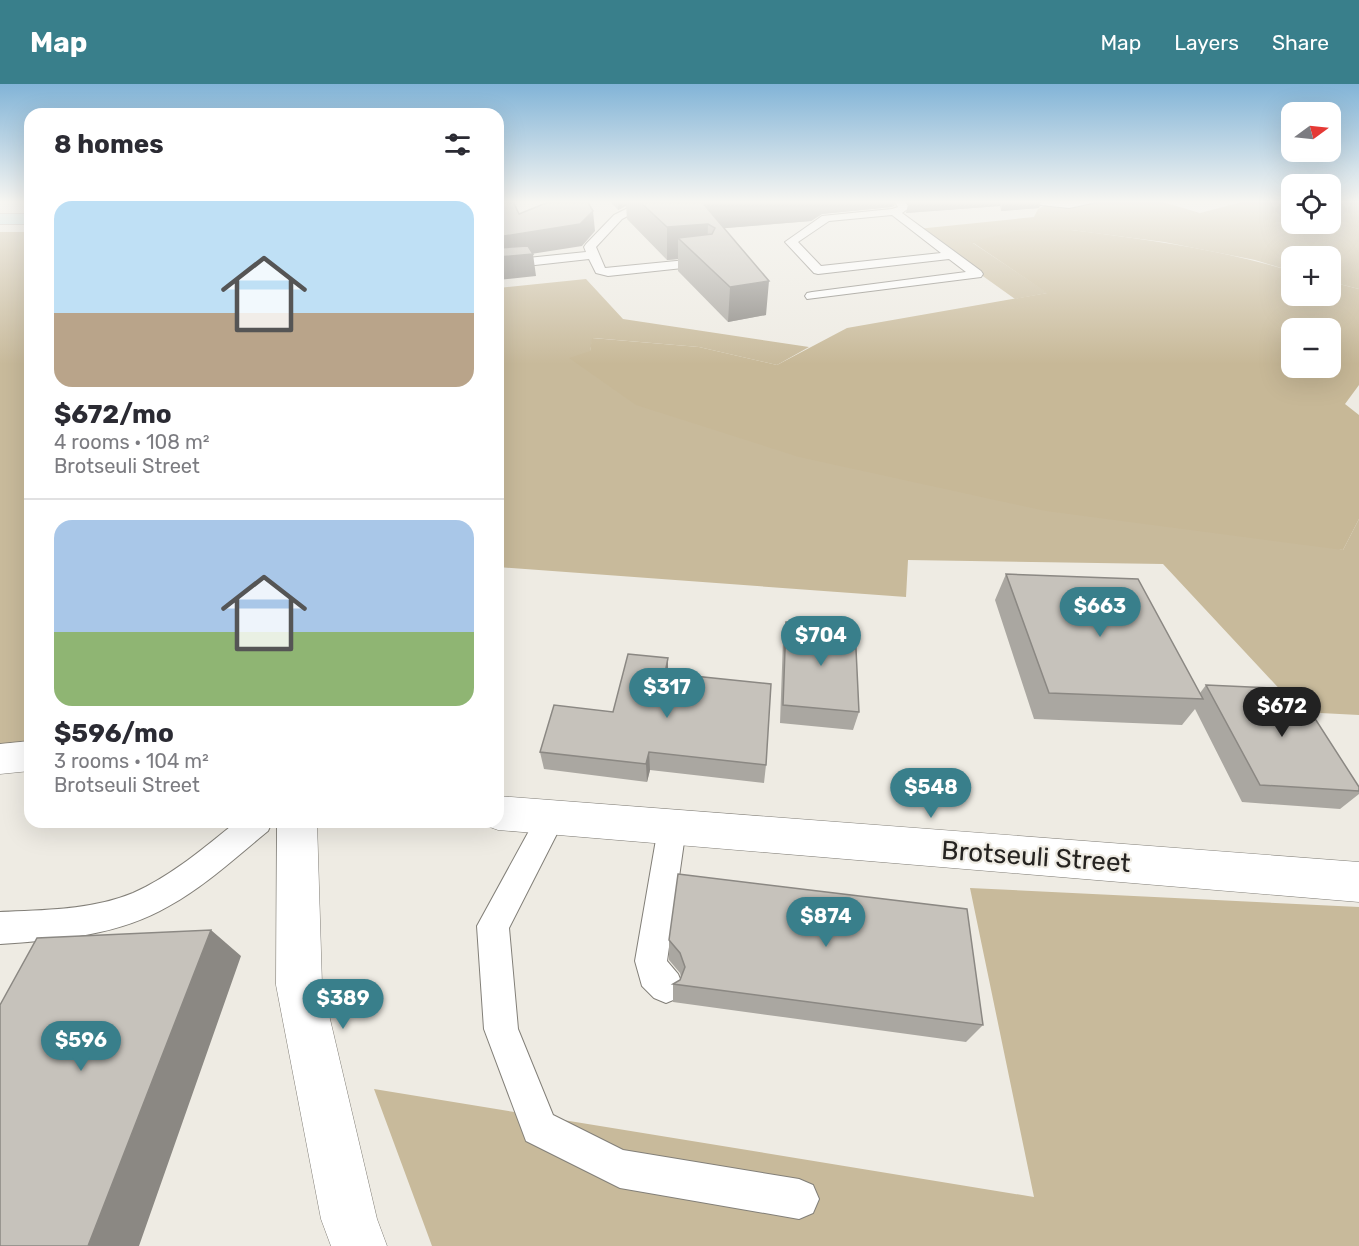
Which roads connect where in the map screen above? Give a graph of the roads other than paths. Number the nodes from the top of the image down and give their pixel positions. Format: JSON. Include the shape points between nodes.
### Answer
{"nodes":[{"id":1,"x":591,"y":255,"type":"edge"},
{"id":2,"x":593,"y":255,"type":"edge"},
{"id":3,"x":804,"y":255,"type":"edge"},
{"id":4,"x":949,"y":255,"type":"edge"},
{"id":5,"x":951,"y":255,"type":"edge"},
{"id":6,"x":706,"y":262,"type":"edge"},
{"id":7,"x":504,"y":264,"type":"edge"},
{"id":8,"x":812,"y":296,"type":"dead end"},
{"id":9,"x":24,"y":757,"type":"edge"},
{"id":10,"x":0,"y":759,"type":"edge"},
{"id":11,"x":504,"y":814,"type":"edge"},
{"id":12,"x":550,"y":819,"type":"junction"},
{"id":13,"x":250,"y":828,"type":"edge"},
{"id":14,"x":297,"y":828,"type":"edge"},
{"id":15,"x":672,"y":828,"type":"junction"},
{"id":16,"x":1359,"y":882,"type":"edge"},
{"id":17,"x":0,"y":928,"type":"edge"},
{"id":18,"x":666,"y":986,"type":"dead end"},
{"id":19,"x":799,"y":1198,"type":"dead end"},
{"id":20,"x":359,"y":1246,"type":"edge"}],
"edges":[{"from":1,"to":7,"type":"lane"},
{"from":2,"to":6,"type":"lane","via":[[604,272]]},
{"from":3,"to":4,"type":"lane","via":[[818,270]]},
{"from":5,"to":8,"type":"lane","via":[[977,274]]},
{"from":9,"to":10,"type":"street"},
{"from":11,"to":12,"type":"street","name":"Brotseuli Street"},
{"from":12,"to":15,"type":"street","name":"Brotseuli Street"},
{"from":12,"to":19,"type":"lane","via":[[493,926],[501,1029],[539,1128],[620,1169]]},
{"from":13,"to":17,"type":"lane","via":[[163,893],[121,913],[60,925]]},
{"from":14,"to":20,"type":"street","via":[[299,985],[349,1220]]},
{"from":15,"to":16,"type":"street","name":"Brotseuli Street"},
{"from":15,"to":18,"type":"lane","via":[[651,961],[654,974]]}]}
